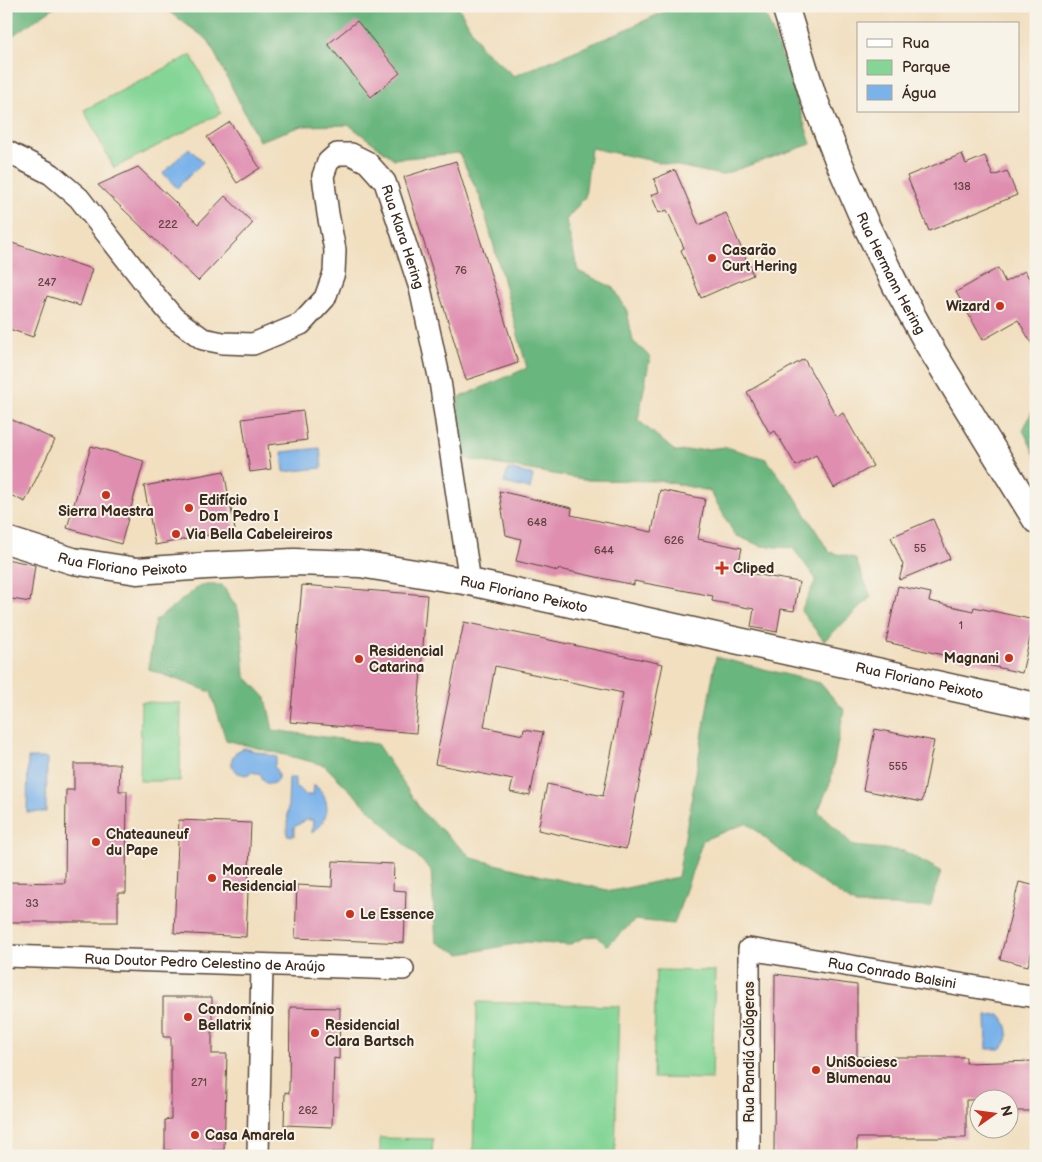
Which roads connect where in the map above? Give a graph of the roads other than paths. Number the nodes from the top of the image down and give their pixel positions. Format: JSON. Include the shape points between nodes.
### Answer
{"nodes":[{"id":1,"x":784,"y":6,"type":"edge"},
{"id":2,"x":6,"y":151,"type":"edge"},
{"id":3,"x":1036,"y":520,"type":"edge"},
{"id":4,"x":6,"y":540,"type":"edge"},
{"id":5,"x":470,"y":582,"type":"junction"},
{"id":6,"x":1036,"y":706,"type":"edge"},
{"id":7,"x":749,"y":949,"type":"joint"},
{"id":8,"x":6,"y":956,"type":"edge"},
{"id":9,"x":262,"y":965,"type":"junction"},
{"id":10,"x":403,"y":969,"type":"dead end"},
{"id":11,"x":1036,"y":997,"type":"edge"},
{"id":12,"x":258,"y":1156,"type":"edge"},
{"id":13,"x":749,"y":1156,"type":"edge"}],
"edges":[{"from":1,"to":3,"type":"street","name":"Rua Hermann Hering","via":[[820,114],[883,260],[928,344]]},
{"from":2,"to":5,"type":"street","name":"Rua Klara Hering","via":[[51,174],[79,198],[174,318],[202,339],[253,344],[301,324],[325,298],[334,273],[335,250],[324,176],[328,162],[337,154],[352,154],[367,162],[385,182],[420,288],[440,381]]},
{"from":4,"to":5,"type":"street","name":"Rua Floriano Peixoto","via":[[73,561],[137,571],[294,562],[341,563]]},
{"from":5,"to":6,"type":"street","name":"Rua Floriano Peixoto"},
{"from":7,"to":11,"type":"street","name":"Rua Conrado Balsini"},
{"from":7,"to":13,"type":"street","name":"Rua Pandiá Calógeras"},
{"from":8,"to":9,"type":"street","name":"Rua Doutor Pedro Celestino de Araújo"},
{"from":9,"to":10,"type":"street","name":"Rua Doutor Pedro Celestino de Araújo"},
{"from":9,"to":12,"type":"street"}]}
